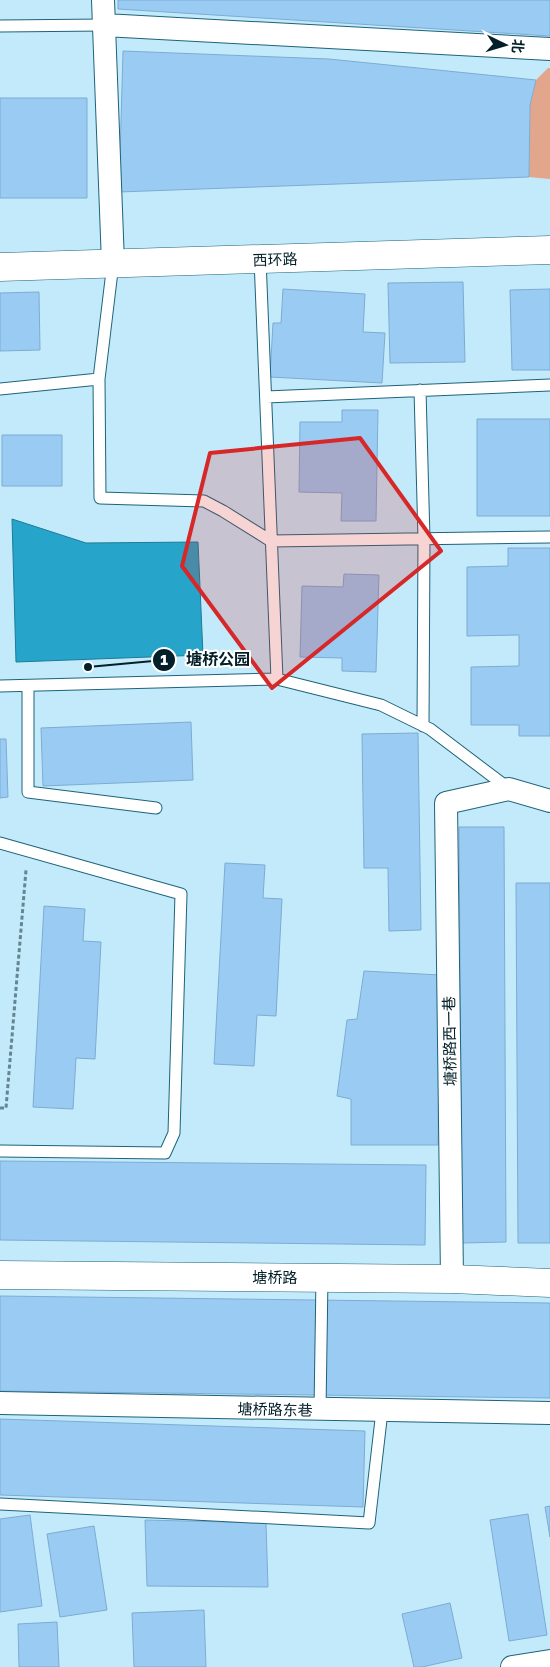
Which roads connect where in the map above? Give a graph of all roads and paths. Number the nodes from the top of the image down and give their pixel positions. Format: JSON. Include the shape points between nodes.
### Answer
{"nodes":[{"id":1,"x":103,"y":0,"type":"edge"},
{"id":2,"x":104,"y":25,"type":"junction"},
{"id":3,"x":0,"y":26,"type":"edge"},
{"id":4,"x":550,"y":49,"type":"edge"},
{"id":5,"x":550,"y":250,"type":"edge"},
{"id":6,"x":260,"y":259,"type":"junction"},
{"id":7,"x":113,"y":264,"type":"junction"},
{"id":8,"x":0,"y":267,"type":"edge"},
{"id":9,"x":98,"y":379,"type":"junction"},
{"id":10,"x":550,"y":385,"type":"edge"},
{"id":11,"x":0,"y":389,"type":"edge"},
{"id":12,"x":420,"y":390,"type":"junction"},
{"id":13,"x":266,"y":397,"type":"junction"},
{"id":14,"x":550,"y":538,"type":"edge"},
{"id":15,"x":424,"y":539,"type":"junction"},
{"id":16,"x":271,"y":541,"type":"junction"},
{"id":17,"x":277,"y":679,"type":"junction"},
{"id":18,"x":0,"y":686,"type":"edge"},
{"id":19,"x":28,"y":686,"type":"junction"},
{"id":20,"x":423,"y":726,"type":"junction"},
{"id":21,"x":509,"y":789,"type":"junction"},
{"id":22,"x":550,"y":801,"type":"edge"},
{"id":23,"x":156,"y":808,"type":"dead end"},
{"id":24,"x":0,"y":843,"type":"edge"},
{"id":25,"x":28,"y":850,"type":"junction"},
{"id":26,"x":0,"y":1108,"type":"edge"},
{"id":27,"x":0,"y":1151,"type":"edge"},
{"id":28,"x":0,"y":1275,"type":"edge"},
{"id":29,"x":322,"y":1277,"type":"junction"},
{"id":30,"x":452,"y":1278,"type":"junction"},
{"id":31,"x":550,"y":1284,"type":"edge"},
{"id":32,"x":0,"y":1403,"type":"edge"},
{"id":33,"x":320,"y":1410,"type":"junction"},
{"id":34,"x":382,"y":1411,"type":"junction"},
{"id":35,"x":550,"y":1413,"type":"edge"},
{"id":36,"x":0,"y":1504,"type":"edge"},
{"id":37,"x":550,"y":1661,"type":"edge"},
{"id":38,"x":512,"y":1667,"type":"edge"}],
"edges":[{"from":1,"to":2,"type":"street"},
{"from":2,"to":3,"type":"lane"},
{"from":2,"to":4,"type":"street"},
{"from":2,"to":7,"type":"street"},
{"from":5,"to":6,"type":"street","name":"西环路"},
{"from":6,"to":7,"type":"street","name":"西环路"},
{"from":6,"to":13,"type":"lane"},
{"from":7,"to":8,"type":"street","name":"西环路"},
{"from":7,"to":9,"type":"lane"},
{"from":9,"to":11,"type":"lane"},
{"from":9,"to":16,"type":"lane","via":[[100,498],[204,501]]},
{"from":10,"to":12,"type":"lane"},
{"from":12,"to":13,"type":"lane"},
{"from":12,"to":15,"type":"lane"},
{"from":13,"to":16,"type":"lane"},
{"from":14,"to":15,"type":"lane"},
{"from":15,"to":16,"type":"lane"},
{"from":15,"to":20,"type":"lane"},
{"from":16,"to":17,"type":"lane"},
{"from":17,"to":19,"type":"lane"},
{"from":17,"to":20,"type":"lane","via":[[381,705]]},
{"from":18,"to":19,"type":"lane"},
{"from":19,"to":23,"type":"lane","via":[[28,792]]},
{"from":20,"to":21,"type":"lane"},
{"from":21,"to":22,"type":"street"},
{"from":21,"to":30,"type":"street","name":"塘桥路西一巷","via":[[446,803]]},
{"from":24,"to":25,"type":"lane"},
{"from":25,"to":26,"type":"path","via":[[6,1108]]},
{"from":25,"to":27,"type":"lane","via":[[181,894],[174,1133],[164,1153]]},
{"from":28,"to":29,"type":"street","name":"塘桥路"},
{"from":29,"to":30,"type":"street","name":"塘桥路"},
{"from":29,"to":33,"type":"lane"},
{"from":30,"to":31,"type":"street","name":"塘桥路"},
{"from":32,"to":33,"type":"street","name":"塘桥路东巷"},
{"from":33,"to":34,"type":"street","name":"塘桥路东巷"},
{"from":34,"to":35,"type":"street","name":"塘桥路东巷"},
{"from":34,"to":36,"type":"lane","via":[[369,1522]]},
{"from":37,"to":38,"type":"street"}]}
